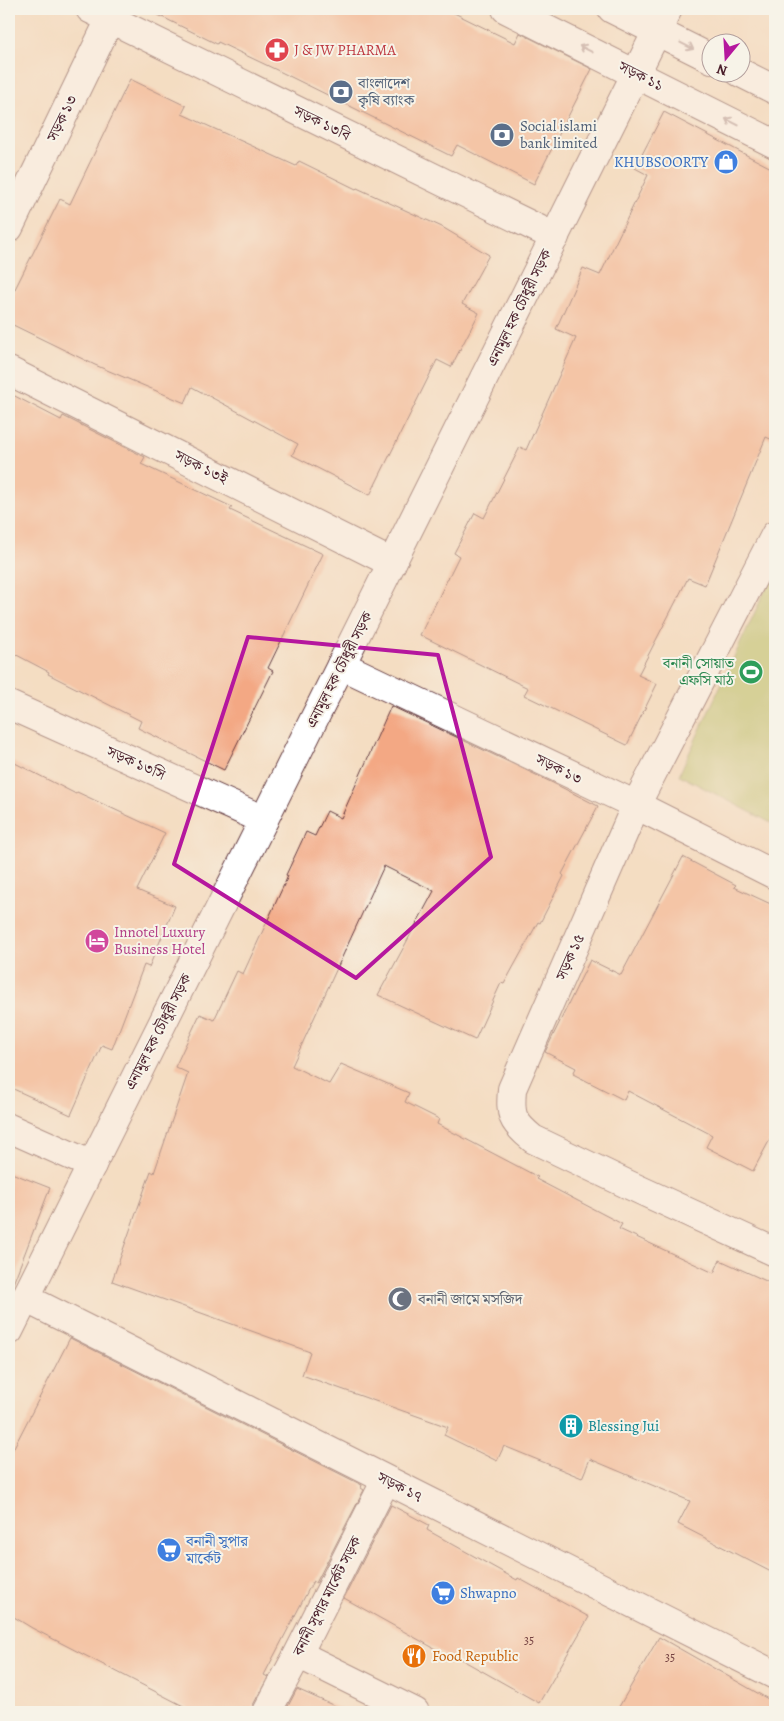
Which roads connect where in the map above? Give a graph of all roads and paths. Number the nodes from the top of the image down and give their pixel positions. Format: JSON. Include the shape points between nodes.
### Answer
{"nodes":[{"id":1,"x":506,"y":9,"type":"edge"},
{"id":2,"x":612,"y":9,"type":"edge"},
{"id":3,"x":105,"y":12,"type":"edge"},
{"id":4,"x":663,"y":20,"type":"edge"},
{"id":5,"x":702,"y":51,"type":"edge"},
{"id":6,"x":636,"y":74,"type":"junction"},
{"id":7,"x":752,"y":78,"type":"edge"},
{"id":8,"x":775,"y":90,"type":"edge"},
{"id":9,"x":775,"y":144,"type":"edge"},
{"id":10,"x":9,"y":228,"type":"edge"},
{"id":11,"x":555,"y":237,"type":"junction"},
{"id":12,"x":9,"y":371,"type":"edge"},
{"id":13,"x":775,"y":535,"type":"edge"},
{"id":14,"x":392,"y":563,"type":"junction"},
{"id":15,"x":341,"y":665,"type":"junction"},
{"id":16,"x":9,"y":705,"type":"edge"},
{"id":17,"x":636,"y":805,"type":"junction"},
{"id":18,"x":264,"y":820,"type":"junction"},
{"id":19,"x":775,"y":875,"type":"edge"},
{"id":20,"x":9,"y":1128,"type":"edge"},
{"id":21,"x":92,"y":1165,"type":"junction"},
{"id":22,"x":775,"y":1252,"type":"edge"},
{"id":23,"x":25,"y":1298,"type":"junction"},
{"id":24,"x":9,"y":1331,"type":"edge"},
{"id":25,"x":386,"y":1480,"type":"junction"},
{"id":26,"x":298,"y":1654,"type":"junction"},
{"id":27,"x":775,"y":1675,"type":"edge"},
{"id":28,"x":266,"y":1712,"type":"edge"},
{"id":29,"x":415,"y":1712,"type":"edge"}],
"edges":[{"from":6,"to":1,"type":"street","name":"সড়ক ১১","one_way":true},
{"from":2,"to":4,"type":"street"},
{"from":3,"to":10,"type":"street","name":"সড়ক ১৩"},
{"from":3,"to":11,"type":"street","name":"সড়ক ১৩বি"},
{"from":4,"to":5,"type":"street","one_way":true},
{"from":4,"to":6,"type":"street","name":"এনামুল হক চৌধুরী সড়ক"},
{"from":9,"to":6,"type":"street","name":"সড়ক ১১","one_way":true},
{"from":6,"to":11,"type":"street","name":"এনামুল হক চৌধুরী সড়ক"},
{"from":7,"to":8,"type":"street"},
{"from":11,"to":14,"type":"street","name":"এনামুল হক চৌধুরী সড়ক"},
{"from":12,"to":14,"type":"street","name":"সড়ক ১৩ই"},
{"from":13,"to":17,"type":"street","name":"সড়ক ১৫"},
{"from":14,"to":15,"type":"street","name":"এনামুল হক চৌধুরী সড়ক"},
{"from":15,"to":17,"type":"street","name":"সড়ক ১৩"},
{"from":15,"to":18,"type":"street","name":"এনামুল হক চৌধুরী সড়ক"},
{"from":16,"to":18,"type":"street","name":"সড়ক ১৩সি"},
{"from":17,"to":19,"type":"street","name":"সড়ক ১৩"},
{"from":17,"to":22,"type":"street","name":"সড়ক ১৫","via":[[512,1089],[511,1111],[520,1129],[532,1139]]},
{"from":18,"to":21,"type":"street","name":"এনামুল হক চৌধুরী সড়ক"},
{"from":20,"to":21,"type":"street"},
{"from":21,"to":23,"type":"street","name":"এনামুল হক চৌধুরী সড়ক"},
{"from":23,"to":24,"type":"street","name":"এনামুল হক চৌধুরী সড়ক"},
{"from":23,"to":25,"type":"street","name":"সড়ক ১৭"},
{"from":25,"to":26,"type":"street","name":"বনানী সুপার মার্কেট সড়ক"},
{"from":25,"to":27,"type":"street","name":"সড়ক ১৭"},
{"from":26,"to":28,"type":"street","name":"বনানী সুপার মার্কেট সড়ক"},
{"from":26,"to":29,"type":"street"}]}
